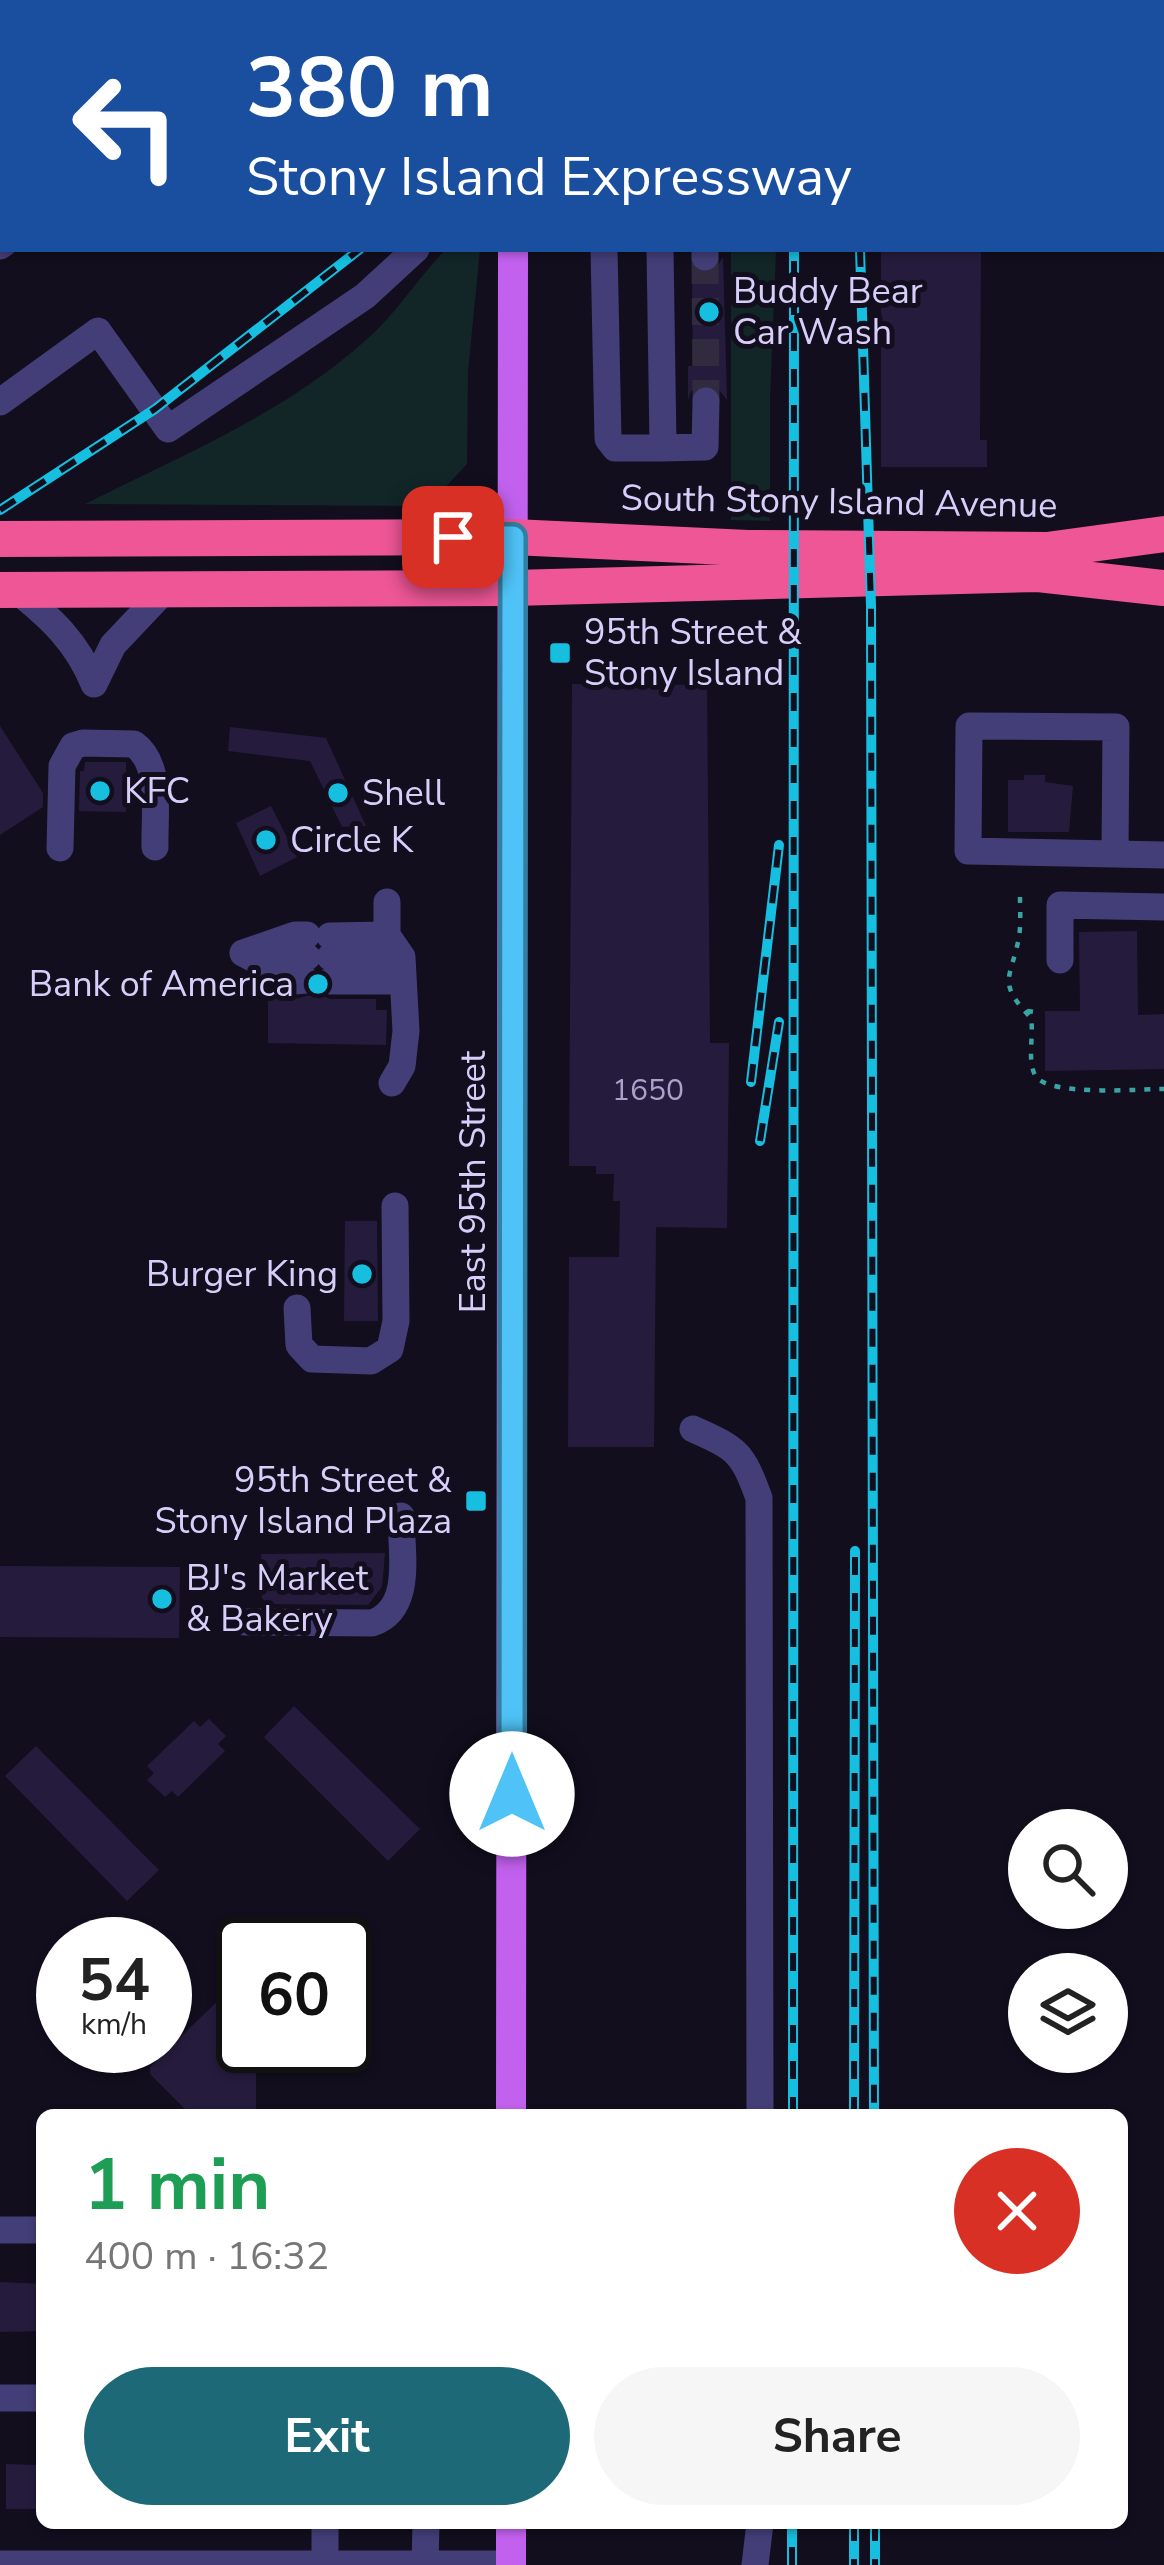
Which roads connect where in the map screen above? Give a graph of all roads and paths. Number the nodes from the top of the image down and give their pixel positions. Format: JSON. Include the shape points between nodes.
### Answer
{"nodes":[{"id":1,"x":413,"y":252,"type":"edge"},
{"id":2,"x":513,"y":252,"type":"edge"},
{"id":3,"x":604,"y":252,"type":"edge"},
{"id":4,"x":660,"y":252,"type":"edge"},
{"id":5,"x":706,"y":400,"type":"tunnel mouth"},
{"id":6,"x":0,"y":402,"type":"edge"},
{"id":7,"x":660,"y":448,"type":"junction"},
{"id":8,"x":1164,"y":533,"type":"edge"},
{"id":9,"x":513,"y":537,"type":"junction"},
{"id":10,"x":0,"y":539,"type":"edge"},
{"id":11,"x":513,"y":588,"type":"junction"},
{"id":12,"x":1164,"y":588,"type":"edge"},
{"id":13,"x":166,"y":589,"type":"junction"},
{"id":14,"x":8,"y":590,"type":"edge"},
{"id":15,"x":155,"y":847,"type":"dead end"},
{"id":16,"x":60,"y":848,"type":"dead end"},
{"id":17,"x":1115,"y":853,"type":"junction"},
{"id":18,"x":1164,"y":855,"type":"edge"},
{"id":19,"x":387,"y":902,"type":"dead end"},
{"id":20,"x":1038,"y":902,"type":"junction"},
{"id":21,"x":1164,"y":907,"type":"edge"},
{"id":22,"x":243,"y":953,"type":"dead end"},
{"id":23,"x":398,"y":957,"type":"junction"},
{"id":24,"x":318,"y":958,"type":"junction"},
{"id":25,"x":1060,"y":960,"type":"dead end"},
{"id":26,"x":1022,"y":1009,"type":"junction"},
{"id":27,"x":1041,"y":1013,"type":"dead end"},
{"id":28,"x":392,"y":1083,"type":"dead end"},
{"id":29,"x":1164,"y":1089,"type":"edge"},
{"id":30,"x":395,"y":1206,"type":"dead end"},
{"id":31,"x":297,"y":1308,"type":"dead end"},
{"id":32,"x":693,"y":1429,"type":"dead end"},
{"id":33,"x":401,"y":1516,"type":"dead end"},
{"id":34,"x":245,"y":1622,"type":"dead end"},
{"id":35,"x":511,"y":2109,"type":"edge"},
{"id":36,"x":760,"y":2109,"type":"edge"},
{"id":37,"x":0,"y":2230,"type":"edge"},
{"id":38,"x":36,"y":2230,"type":"edge"},
{"id":39,"x":0,"y":2398,"type":"edge"},
{"id":40,"x":36,"y":2398,"type":"edge"},
{"id":41,"x":325,"y":2529,"type":"edge"},
{"id":42,"x":426,"y":2529,"type":"edge"},
{"id":43,"x":511,"y":2529,"type":"edge"},
{"id":44,"x":760,"y":2529,"type":"edge"},
{"id":45,"x":0,"y":2564,"type":"edge"},
{"id":46,"x":350,"y":2564,"type":"edge"},
{"id":47,"x":425,"y":2564,"type":"edge"},
{"id":48,"x":325,"y":2565,"type":"edge"},
{"id":49,"x":511,"y":2565,"type":"edge"},
{"id":50,"x":754,"y":2565,"type":"edge"}],
"edges":[{"from":1,"to":6,"type":"street","via":[[365,296],[168,429],[98,331]]},
{"from":2,"to":9,"type":"main road","name":"East 95th Street"},
{"from":3,"to":7,"type":"street","via":[[608,439],[615,448]]},
{"from":4,"to":7,"type":"street"},
{"from":5,"to":7,"type":"street","via":[[705,447]]},
{"from":8,"to":9,"type":"highway","name":"South Stony Island Avenue","via":[[1047,550]]},
{"from":9,"to":10,"type":"highway","name":"South Stony Island Avenue"},
{"from":9,"to":11,"type":"main road","name":"East 95th Street"},
{"from":11,"to":12,"type":"highway","name":"South Stony Island Avenue","via":[[1038,574]]},
{"from":11,"to":13,"type":"highway","name":"South Stony Island Avenue"},
{"from":11,"to":35,"type":"main road","name":"East 95th Street"},
{"from":13,"to":14,"type":"highway","name":"South Stony Island Avenue"},
{"from":13,"to":14,"type":"street","via":[[112,645],[94,684],[56,621]]},
{"from":15,"to":16,"type":"street","via":[[148,757],[134,744],[104,743],[73,746],[62,766]]},
{"from":17,"to":17,"type":"street","via":[[1116,728],[969,726],[968,851]]},
{"from":17,"to":18,"type":"street"},
{"from":19,"to":23,"type":"street"},
{"from":20,"to":21,"type":"street"},
{"from":20,"to":25,"type":"street"},
{"from":20,"to":26,"type":"path","via":[[1006,976]]},
{"from":22,"to":24,"type":"street","via":[[292,969]]},
{"from":23,"to":24,"type":"street"},
{"from":23,"to":24,"type":"street"},
{"from":23,"to":28,"type":"street","via":[[405,1051]]},
{"from":26,"to":27,"type":"path"},
{"from":26,"to":29,"type":"path","via":[[1031,1018],[1035,1074],[1046,1086]]},
{"from":30,"to":31,"type":"street","via":[[390,1349],[371,1361],[312,1359],[299,1346]]},
{"from":32,"to":36,"type":"street","via":[[745,1460],[759,1498]]},
{"from":33,"to":34,"type":"street","via":[[401,1589],[386,1618]]},
{"from":37,"to":38,"type":"street"},
{"from":39,"to":40,"type":"street"},
{"from":41,"to":48,"type":"street"},
{"from":42,"to":47,"type":"street"},
{"from":43,"to":49,"type":"main road"},
{"from":44,"to":50,"type":"street"},
{"from":45,"to":48,"type":"street"},
{"from":46,"to":47,"type":"street"},
{"from":46,"to":48,"type":"street"},
{"from":47,"to":49,"type":"street"}]}
